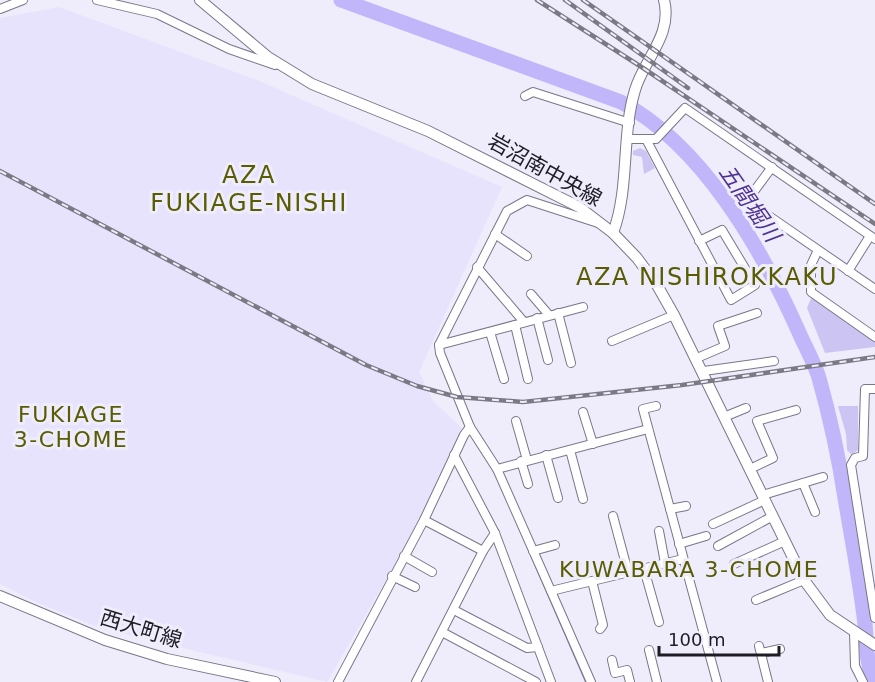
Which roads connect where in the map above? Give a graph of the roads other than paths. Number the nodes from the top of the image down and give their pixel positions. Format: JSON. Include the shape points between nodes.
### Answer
{"nodes":[{"id":1,"x":23,"y":0,"type":"edge"},
{"id":2,"x":97,"y":0,"type":"edge"},
{"id":3,"x":200,"y":0,"type":"edge"},
{"id":4,"x":664,"y":0,"type":"edge"},
{"id":5,"x":0,"y":9,"type":"edge"},
{"id":6,"x":287,"y":69,"type":"junction"},
{"id":7,"x":525,"y":96,"type":"dead end"},
{"id":8,"x":630,"y":120,"type":"junction"},
{"id":9,"x":628,"y":139,"type":"junction"},
{"id":10,"x":651,"y":140,"type":"junction"},
{"id":11,"x":772,"y":167,"type":"junction"},
{"id":12,"x":602,"y":224,"type":"junction"},
{"id":13,"x":613,"y":233,"type":"junction"},
{"id":14,"x":495,"y":234,"type":"junction"},
{"id":15,"x":873,"y":237,"type":"edge"},
{"id":16,"x":699,"y":241,"type":"junction"},
{"id":17,"x":818,"y":250,"type":"junction"},
{"id":18,"x":527,"y":256,"type":"dead end"},
{"id":19,"x":477,"y":267,"type":"junction"},
{"id":20,"x":848,"y":271,"type":"junction"},
{"id":21,"x":875,"y":289,"type":"edge"},
{"id":22,"x":531,"y":294,"type":"dead end"},
{"id":23,"x":583,"y":307,"type":"dead end"},
{"id":24,"x":757,"y":313,"type":"dead end"},
{"id":25,"x":553,"y":314,"type":"junction"},
{"id":26,"x":674,"y":315,"type":"junction"},
{"id":27,"x":537,"y":318,"type":"junction"},
{"id":28,"x":520,"y":324,"type":"junction"},
{"id":29,"x":490,"y":332,"type":"junction"},
{"id":30,"x":875,"y":337,"type":"edge"},
{"id":31,"x":612,"y":341,"type":"dead end"},
{"id":32,"x":439,"y":345,"type":"junction"},
{"id":33,"x":697,"y":358,"type":"junction"},
{"id":34,"x":548,"y":360,"type":"dead end"},
{"id":35,"x":774,"y":361,"type":"dead end"},
{"id":36,"x":572,"y":363,"type":"dead end"},
{"id":37,"x":704,"y":371,"type":"junction"},
{"id":38,"x":504,"y":379,"type":"dead end"},
{"id":39,"x":528,"y":379,"type":"dead end"},
{"id":40,"x":875,"y":389,"type":"edge"},
{"id":41,"x":656,"y":406,"type":"dead end"},
{"id":42,"x":746,"y":408,"type":"dead end"},
{"id":43,"x":796,"y":410,"type":"dead end"},
{"id":44,"x":583,"y":412,"type":"dead end"},
{"id":45,"x":724,"y":417,"type":"junction"},
{"id":46,"x":516,"y":421,"type":"dead end"},
{"id":47,"x":470,"y":427,"type":"junction"},
{"id":48,"x":648,"y":429,"type":"junction"},
{"id":49,"x":593,"y":444,"type":"junction"},
{"id":50,"x":570,"y":450,"type":"junction"},
{"id":51,"x":454,"y":455,"type":"junction"},
{"id":52,"x":546,"y":455,"type":"junction"},
{"id":53,"x":524,"y":460,"type":"junction"},
{"id":54,"x":497,"y":469,"type":"junction"},
{"id":55,"x":750,"y":469,"type":"junction"},
{"id":56,"x":823,"y":477,"type":"dead end"},
{"id":57,"x":803,"y":483,"type":"junction"},
{"id":58,"x":528,"y":484,"type":"dead end"},
{"id":59,"x":558,"y":498,"type":"dead end"},
{"id":60,"x":764,"y":498,"type":"junction"},
{"id":61,"x":583,"y":499,"type":"dead end"},
{"id":62,"x":686,"y":506,"type":"dead end"},
{"id":63,"x":670,"y":509,"type":"junction"},
{"id":64,"x":815,"y":512,"type":"dead end"},
{"id":65,"x":613,"y":516,"type":"dead end"},
{"id":66,"x":773,"y":516,"type":"junction"},
{"id":67,"x":424,"y":520,"type":"junction"},
{"id":68,"x":713,"y":524,"type":"dead end"},
{"id":69,"x":659,"y":531,"type":"dead end"},
{"id":70,"x":495,"y":533,"type":"junction"},
{"id":71,"x":706,"y":536,"type":"dead end"},
{"id":72,"x":785,"y":541,"type":"junction"},
{"id":73,"x":679,"y":544,"type":"junction"},
{"id":74,"x":555,"y":545,"type":"dead end"},
{"id":75,"x":718,"y":546,"type":"dead end"},
{"id":76,"x":483,"y":551,"type":"junction"},
{"id":77,"x":533,"y":551,"type":"junction"},
{"id":78,"x":404,"y":556,"type":"junction"},
{"id":79,"x":683,"y":559,"type":"junction"},
{"id":80,"x":666,"y":563,"type":"junction"},
{"id":81,"x":734,"y":564,"type":"dead end"},
{"id":82,"x":644,"y":569,"type":"junction"},
{"id":83,"x":432,"y":572,"type":"dead end"},
{"id":84,"x":628,"y":573,"type":"junction"},
{"id":85,"x":392,"y":576,"type":"junction"},
{"id":86,"x":804,"y":580,"type":"junction"},
{"id":87,"x":592,"y":581,"type":"junction"},
{"id":88,"x":415,"y":587,"type":"dead end"},
{"id":89,"x":551,"y":591,"type":"junction"},
{"id":90,"x":0,"y":597,"type":"edge"},
{"id":91,"x":756,"y":600,"type":"dead end"},
{"id":92,"x":454,"y":610,"type":"junction"},
{"id":93,"x":874,"y":613,"type":"edge"},
{"id":94,"x":658,"y":622,"type":"dead end"},
{"id":95,"x":600,"y":629,"type":"dead end"},
{"id":96,"x":442,"y":632,"type":"junction"},
{"id":97,"x":856,"y":633,"type":"junction"},
{"id":98,"x":875,"y":645,"type":"edge"},
{"id":99,"x":538,"y":647,"type":"junction"},
{"id":100,"x":780,"y":649,"type":"dead end"},
{"id":101,"x":649,"y":650,"type":"dead end"},
{"id":102,"x":612,"y":660,"type":"dead end"},
{"id":103,"x":267,"y":681,"type":"edge"},
{"id":104,"x":338,"y":682,"type":"edge"},
{"id":105,"x":416,"y":682,"type":"edge"},
{"id":106,"x":536,"y":682,"type":"edge"},
{"id":107,"x":551,"y":682,"type":"edge"},
{"id":108,"x":591,"y":682,"type":"edge"},
{"id":109,"x":630,"y":682,"type":"edge"},
{"id":110,"x":657,"y":682,"type":"edge"},
{"id":111,"x":717,"y":682,"type":"edge"},
{"id":112,"x":768,"y":682,"type":"edge"},
{"id":113,"x":863,"y":682,"type":"edge"}],
"edges":[{"from":1,"to":5,"type":"street"},
{"from":2,"to":6,"type":"street","via":[[157,14],[229,49]]},
{"from":3,"to":6,"type":"street","name":"岩沼南中央線"},
{"from":4,"to":8,"type":"street","via":[[665,27],[640,74]]},
{"from":6,"to":12,"type":"street","name":"岩沼南中央線","via":[[312,84],[428,130],[500,165],[579,207]]},
{"from":7,"to":8,"type":"street","via":[[533,92]]},
{"from":8,"to":9,"type":"street"},
{"from":9,"to":10,"type":"street"},
{"from":9,"to":13,"type":"street","via":[[620,214]]},
{"from":10,"to":11,"type":"street","via":[[685,108]]},
{"from":10,"to":16,"type":"street"},
{"from":11,"to":15,"type":"street"},
{"from":11,"to":17,"type":"street","via":[[752,194],[753,205]]},
{"from":12,"to":13,"type":"street","name":"岩沼南中央線"},
{"from":12,"to":14,"type":"street","via":[[527,200],[507,211]]},
{"from":13,"to":26,"type":"street","name":"岩沼南中央線","via":[[651,276]]},
{"from":14,"to":18,"type":"street"},
{"from":14,"to":19,"type":"street"},
{"from":15,"to":20,"type":"street"},
{"from":16,"to":16,"type":"street","via":[[731,300],[755,285],[722,230]]},
{"from":17,"to":20,"type":"street"},
{"from":17,"to":30,"type":"street","via":[[811,265],[811,292]]},
{"from":19,"to":28,"type":"street"},
{"from":19,"to":32,"type":"street"},
{"from":20,"to":21,"type":"street"},
{"from":22,"to":25,"type":"street"},
{"from":23,"to":25,"type":"street"},
{"from":24,"to":33,"type":"street","via":[[718,326],[725,346]]},
{"from":25,"to":27,"type":"street"},
{"from":25,"to":36,"type":"street"},
{"from":26,"to":31,"type":"street"},
{"from":26,"to":33,"type":"street","name":"岩沼南中央線"},
{"from":27,"to":28,"type":"street"},
{"from":27,"to":34,"type":"street"},
{"from":28,"to":29,"type":"street"},
{"from":28,"to":39,"type":"street"},
{"from":29,"to":32,"type":"street"},
{"from":29,"to":38,"type":"street"},
{"from":32,"to":47,"type":"street"},
{"from":33,"to":37,"type":"street","name":"岩沼南中央線"},
{"from":35,"to":37,"type":"street"},
{"from":37,"to":45,"type":"street","name":"岩沼南中央線"},
{"from":40,"to":93,"type":"street","via":[[865,389],[863,456],[855,458],[851,465]]},
{"from":41,"to":48,"type":"street","via":[[643,409]]},
{"from":42,"to":45,"type":"street"},
{"from":43,"to":55,"type":"street","via":[[757,421],[773,458]]},
{"from":44,"to":49,"type":"street"},
{"from":45,"to":55,"type":"street","name":"岩沼南中央線"},
{"from":46,"to":53,"type":"street"},
{"from":47,"to":51,"type":"street"},
{"from":47,"to":54,"type":"street"},
{"from":48,"to":49,"type":"street"},
{"from":48,"to":63,"type":"street"},
{"from":49,"to":50,"type":"street"},
{"from":50,"to":52,"type":"street"},
{"from":50,"to":61,"type":"street"},
{"from":51,"to":67,"type":"street"},
{"from":51,"to":70,"type":"street"},
{"from":52,"to":53,"type":"street"},
{"from":52,"to":59,"type":"street"},
{"from":53,"to":54,"type":"street"},
{"from":53,"to":58,"type":"street"},
{"from":54,"to":77,"type":"street"},
{"from":55,"to":60,"type":"street","name":"岩沼南中央線"},
{"from":56,"to":57,"type":"street"},
{"from":57,"to":60,"type":"street"},
{"from":57,"to":64,"type":"street"},
{"from":60,"to":66,"type":"street","name":"岩沼南中央線"},
{"from":60,"to":68,"type":"street"},
{"from":62,"to":63,"type":"street"},
{"from":63,"to":73,"type":"street"},
{"from":65,"to":84,"type":"street"},
{"from":66,"to":72,"type":"street","name":"岩沼南中央線"},
{"from":66,"to":75,"type":"street"},
{"from":67,"to":76,"type":"street"},
{"from":67,"to":78,"type":"street"},
{"from":69,"to":80,"type":"street"},
{"from":70,"to":76,"type":"street"},
{"from":70,"to":99,"type":"street"},
{"from":71,"to":73,"type":"street"},
{"from":72,"to":81,"type":"street"},
{"from":72,"to":86,"type":"street","name":"岩沼南中央線"},
{"from":73,"to":79,"type":"street"},
{"from":74,"to":77,"type":"street"},
{"from":76,"to":92,"type":"street"},
{"from":77,"to":89,"type":"street"},
{"from":78,"to":83,"type":"street"},
{"from":78,"to":85,"type":"street"},
{"from":79,"to":80,"type":"street"},
{"from":79,"to":111,"type":"street"},
{"from":80,"to":82,"type":"street"},
{"from":82,"to":84,"type":"street"},
{"from":82,"to":94,"type":"street"},
{"from":84,"to":87,"type":"street"},
{"from":85,"to":88,"type":"street"},
{"from":85,"to":104,"type":"street"},
{"from":86,"to":91,"type":"street"},
{"from":86,"to":97,"type":"street","name":"岩沼南中央線","via":[[830,615]]},
{"from":87,"to":89,"type":"street"},
{"from":87,"to":95,"type":"street","via":[[603,625]]},
{"from":89,"to":108,"type":"street"},
{"from":90,"to":103,"type":"street","name":"西大町線","via":[[105,640],[167,659]]},
{"from":92,"to":96,"type":"street"},
{"from":92,"to":99,"type":"street","via":[[527,648]]},
{"from":96,"to":105,"type":"street"},
{"from":96,"to":106,"type":"street"},
{"from":97,"to":98,"type":"street","name":"岩沼南中央線"},
{"from":97,"to":113,"type":"street","via":[[855,666]]},
{"from":99,"to":107,"type":"street"},
{"from":100,"to":112,"type":"street","via":[[760,650]]},
{"from":101,"to":110,"type":"street"},
{"from":102,"to":109,"type":"street","via":[[615,673],[627,670]]}]}
